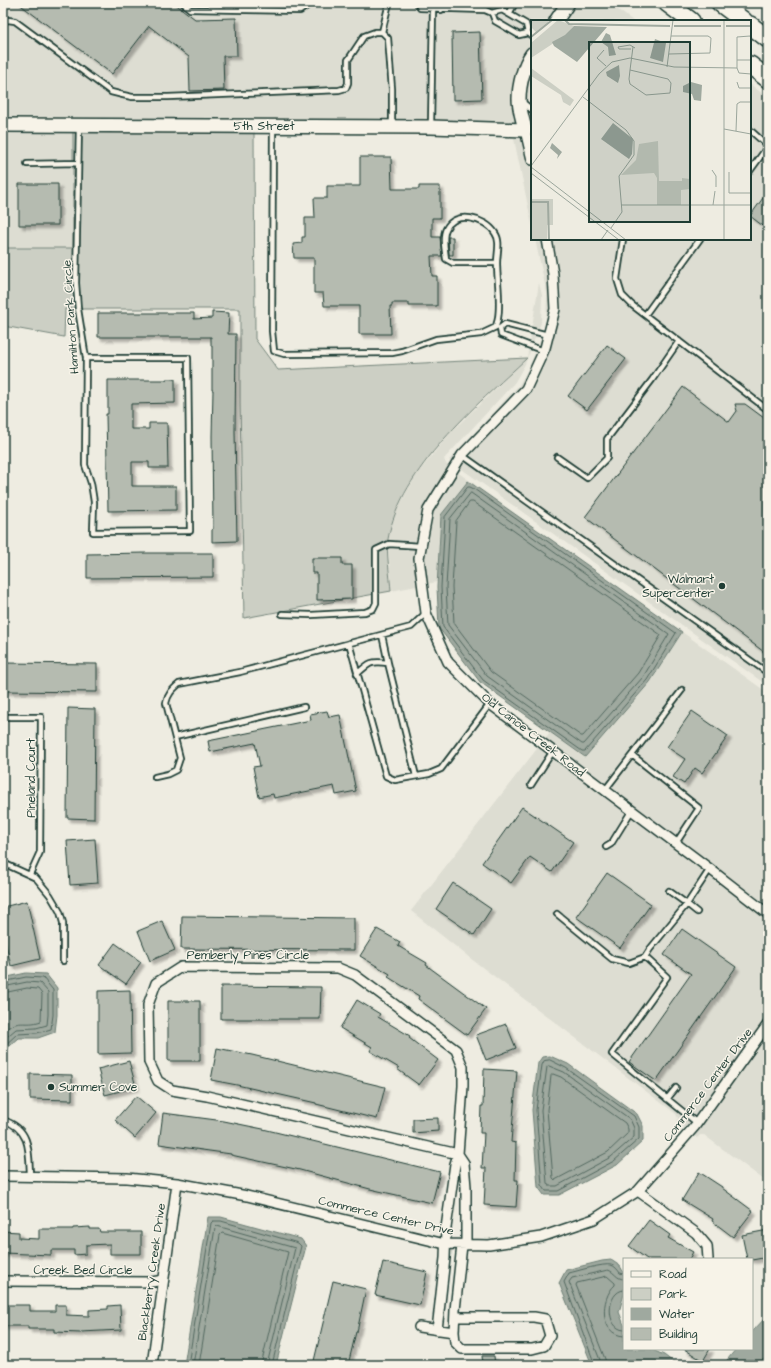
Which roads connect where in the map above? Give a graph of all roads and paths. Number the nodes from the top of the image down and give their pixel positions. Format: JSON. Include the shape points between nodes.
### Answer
{"nodes":[{"id":1,"x":183,"y":3,"type":"edge"},
{"id":2,"x":311,"y":3,"type":"edge"},
{"id":3,"x":389,"y":3,"type":"edge"},
{"id":4,"x":416,"y":3,"type":"edge"},
{"id":5,"x":441,"y":3,"type":"edge"},
{"id":6,"x":515,"y":3,"type":"edge"},
{"id":7,"x":568,"y":3,"type":"edge"},
{"id":8,"x":667,"y":3,"type":"edge"},
{"id":9,"x":720,"y":3,"type":"edge"},
{"id":10,"x":433,"y":9,"type":"junction"},
{"id":11,"x":441,"y":10,"type":"junction"},
{"id":12,"x":492,"y":13,"type":"junction"},
{"id":13,"x":509,"y":14,"type":"junction"},
{"id":14,"x":557,"y":20,"type":"edge"},
{"id":15,"x":690,"y":20,"type":"edge"},
{"id":16,"x":743,"y":20,"type":"edge"},
{"id":17,"x":3,"y":21,"type":"edge"},
{"id":18,"x":751,"y":26,"type":"edge"},
{"id":19,"x":382,"y":32,"type":"junction"},
{"id":20,"x":530,"y":35,"type":"edge"},
{"id":21,"x":768,"y":39,"type":"edge"},
{"id":22,"x":531,"y":55,"type":"edge"},
{"id":23,"x":751,"y":66,"type":"edge"},
{"id":24,"x":768,"y":79,"type":"edge"},
{"id":25,"x":519,"y":99,"type":"junction"},
{"id":26,"x":531,"y":109,"type":"edge"},
{"id":27,"x":3,"y":125,"type":"edge"},
{"id":28,"x":78,"y":125,"type":"junction"},
{"id":29,"x":272,"y":126,"type":"junction"},
{"id":30,"x":392,"y":127,"type":"junction"},
{"id":31,"x":431,"y":127,"type":"junction"},
{"id":32,"x":528,"y":130,"type":"edge"},
{"id":33,"x":751,"y":131,"type":"edge"},
{"id":34,"x":768,"y":146,"type":"edge"},
{"id":35,"x":531,"y":152,"type":"edge"},
{"id":36,"x":78,"y":163,"type":"junction"},
{"id":37,"x":27,"y":164,"type":"dead end"},
{"id":38,"x":751,"y":170,"type":"edge"},
{"id":39,"x":547,"y":240,"type":"edge"},
{"id":40,"x":623,"y":240,"type":"edge"},
{"id":41,"x":699,"y":240,"type":"edge"},
{"id":42,"x":497,"y":263,"type":"junction"},
{"id":43,"x":645,"y":315,"type":"junction"},
{"id":44,"x":498,"y":327,"type":"junction"},
{"id":45,"x":548,"y":335,"type":"junction"},
{"id":46,"x":679,"y":341,"type":"junction"},
{"id":47,"x":544,"y":351,"type":"junction"},
{"id":48,"x":86,"y":358,"type":"junction"},
{"id":49,"x":768,"y":410,"type":"edge"},
{"id":50,"x":462,"y":455,"type":"junction"},
{"id":51,"x":557,"y":457,"type":"dead end"},
{"id":52,"x":421,"y":546,"type":"junction"},
{"id":53,"x":426,"y":613,"type":"junction"},
{"id":54,"x":282,"y":614,"type":"dead end"},
{"id":55,"x":382,"y":635,"type":"junction"},
{"id":56,"x":349,"y":643,"type":"junction"},
{"id":57,"x":388,"y":663,"type":"junction"},
{"id":58,"x":768,"y":673,"type":"edge"},
{"id":59,"x":357,"y":674,"type":"junction"},
{"id":60,"x":682,"y":690,"type":"dead end"},
{"id":61,"x":490,"y":704,"type":"junction"},
{"id":62,"x":304,"y":707,"type":"dead end"},
{"id":63,"x":3,"y":717,"type":"edge"},
{"id":64,"x":175,"y":736,"type":"junction"},
{"id":65,"x":553,"y":751,"type":"junction"},
{"id":66,"x":632,"y":754,"type":"junction"},
{"id":67,"x":416,"y":776,"type":"junction"},
{"id":68,"x":155,"y":777,"type":"dead end"},
{"id":69,"x":532,"y":785,"type":"dead end"},
{"id":70,"x":605,"y":790,"type":"junction"},
{"id":71,"x":632,"y":810,"type":"junction"},
{"id":72,"x":676,"y":843,"type":"junction"},
{"id":73,"x":606,"y":847,"type":"dead end"},
{"id":74,"x":3,"y":863,"type":"edge"},
{"id":75,"x":710,"y":869,"type":"junction"},
{"id":76,"x":30,"y":874,"type":"junction"},
{"id":77,"x":669,"y":891,"type":"dead end"},
{"id":78,"x":687,"y":904,"type":"junction"},
{"id":79,"x":696,"y":912,"type":"dead end"},
{"id":80,"x":557,"y":914,"type":"dead end"},
{"id":81,"x":768,"y":914,"type":"edge"},
{"id":82,"x":645,"y":958,"type":"junction"},
{"id":83,"x":63,"y":961,"type":"dead end"},
{"id":84,"x":768,"y":1024,"type":"edge"},
{"id":85,"x":676,"y":1088,"type":"dead end"},
{"id":86,"x":667,"y":1099,"type":"junction"},
{"id":87,"x":3,"y":1120,"type":"edge"},
{"id":88,"x":697,"y":1123,"type":"junction"},
{"id":89,"x":458,"y":1154,"type":"junction"},
{"id":90,"x":3,"y":1176,"type":"edge"},
{"id":91,"x":30,"y":1176,"type":"junction"},
{"id":92,"x":177,"y":1183,"type":"junction"},
{"id":93,"x":638,"y":1191,"type":"junction"},
{"id":94,"x":445,"y":1244,"type":"junction"},
{"id":95,"x":464,"y":1245,"type":"junction"},
{"id":96,"x":708,"y":1258,"type":"edge"},
{"id":97,"x":163,"y":1280,"type":"junction"},
{"id":98,"x":3,"y":1281,"type":"edge"},
{"id":99,"x":455,"y":1317,"type":"junction"},
{"id":100,"x":419,"y":1327,"type":"dead end"},
{"id":101,"x":437,"y":1330,"type":"junction"},
{"id":102,"x":454,"y":1332,"type":"junction"},
{"id":103,"x":152,"y":1365,"type":"edge"}],
"edges":[{"from":1,"to":2,"type":"lane","via":[[190,9],[267,11],[300,11]]},
{"from":3,"to":19,"type":"lane"},
{"from":4,"to":10,"type":"lane","via":[[420,8]]},
{"from":5,"to":11,"type":"lane"},
{"from":6,"to":13,"type":"lane"},
{"from":7,"to":14,"type":"street"},
{"from":8,"to":15,"type":"highway"},
{"from":9,"to":16,"type":"highway"},
{"from":10,"to":11,"type":"lane"},
{"from":10,"to":31,"type":"lane"},
{"from":11,"to":12,"type":"lane","via":[[485,10]]},
{"from":12,"to":13,"type":"lane","via":[[502,10]]},
{"from":12,"to":20,"type":"lane","via":[[495,21],[519,35]]},
{"from":13,"to":20,"type":"lane","via":[[526,24]]},
{"from":17,"to":19,"type":"lane","via":[[15,21],[111,92],[132,97],[339,90],[346,88],[348,60],[364,36]]},
{"from":18,"to":21,"type":"highway"},
{"from":19,"to":30,"type":"lane","via":[[388,38]]},
{"from":22,"to":25,"type":"street","via":[[522,79]]},
{"from":23,"to":24,"type":"highway"},
{"from":25,"to":26,"type":"lane"},
{"from":25,"to":32,"type":"street"},
{"from":27,"to":28,"type":"street","name":"5th Street"},
{"from":28,"to":29,"type":"street","name":"5th Street"},
{"from":28,"to":36,"type":"lane","name":"Hamilton Park Circle"},
{"from":29,"to":30,"type":"street","name":"5th Street"},
{"from":29,"to":44,"type":"lane","via":[[274,351],[284,354],[392,353],[436,339],[481,334]]},
{"from":30,"to":31,"type":"street","name":"5th Street"},
{"from":31,"to":32,"type":"street","name":"5th Street"},
{"from":32,"to":35,"type":"street"},
{"from":33,"to":34,"type":"lane"},
{"from":34,"to":38,"type":"lane"},
{"from":36,"to":37,"type":"lane"},
{"from":36,"to":48,"type":"lane","name":"Hamilton Park Circle","via":[[76,283]]},
{"from":39,"to":45,"type":"street","name":"Old Canoe Creek Road","via":[[555,309]]},
{"from":40,"to":43,"type":"lane","via":[[617,279],[622,295]]},
{"from":41,"to":43,"type":"lane"},
{"from":42,"to":42,"type":"lane","via":[[496,234],[485,224],[475,219],[464,218],[452,221],[446,228],[446,259],[453,263]]},
{"from":42,"to":44,"type":"lane"},
{"from":43,"to":46,"type":"lane"},
{"from":44,"to":45,"type":"lane","via":[[505,324]]},
{"from":44,"to":47,"type":"lane","via":[[501,335]]},
{"from":45,"to":47,"type":"street","name":"Old Canoe Creek Road"},
{"from":46,"to":49,"type":"lane"},
{"from":46,"to":51,"type":"lane","via":[[607,439],[607,458],[587,478]]},
{"from":47,"to":50,"type":"street","name":"Old Canoe Creek Road","via":[[526,389]]},
{"from":48,"to":48,"type":"lane","name":"Hamilton Park Circle","via":[[188,358],[190,531],[93,532],[94,502],[85,465]]},
{"from":50,"to":52,"type":"street","name":"Old Canoe Creek Road","via":[[428,510]]},
{"from":50,"to":58,"type":"lane"},
{"from":52,"to":53,"type":"street","name":"Old Canoe Creek Road","via":[[419,558]]},
{"from":52,"to":54,"type":"lane","via":[[389,544],[376,550],[377,597],[373,609],[353,613]]},
{"from":53,"to":55,"type":"lane","via":[[411,627]]},
{"from":53,"to":61,"type":"street","name":"Old Canoe Creek Road","via":[[448,662]]},
{"from":55,"to":56,"type":"lane"},
{"from":55,"to":57,"type":"lane"},
{"from":56,"to":59,"type":"lane"},
{"from":56,"to":64,"type":"lane","via":[[240,672],[179,684],[172,690],[166,702]]},
{"from":57,"to":59,"type":"lane","via":[[368,663]]},
{"from":57,"to":67,"type":"lane"},
{"from":59,"to":67,"type":"lane","via":[[386,776],[395,780]]},
{"from":60,"to":66,"type":"lane"},
{"from":61,"to":65,"type":"street","name":"Old Canoe Creek Road"},
{"from":61,"to":67,"type":"lane","via":[[441,769]]},
{"from":62,"to":64,"type":"lane"},
{"from":63,"to":76,"type":"lane","name":"Pineland Court","via":[[41,717],[40,852]]},
{"from":64,"to":68,"type":"lane","via":[[180,758],[176,770]]},
{"from":65,"to":69,"type":"lane"},
{"from":65,"to":70,"type":"street","name":"Old Canoe Creek Road"},
{"from":66,"to":70,"type":"lane"},
{"from":66,"to":72,"type":"lane","via":[[700,808]]},
{"from":70,"to":71,"type":"street","name":"Old Canoe Creek Road"},
{"from":71,"to":72,"type":"street","name":"Old Canoe Creek Road"},
{"from":71,"to":73,"type":"lane","via":[[611,844]]},
{"from":72,"to":75,"type":"street","name":"Old Canoe Creek Road"},
{"from":74,"to":76,"type":"lane"},
{"from":75,"to":78,"type":"lane"},
{"from":75,"to":81,"type":"street","name":"Old Canoe Creek Road"},
{"from":76,"to":83,"type":"lane","via":[[50,895],[60,912],[63,924]]},
{"from":77,"to":78,"type":"lane"},
{"from":78,"to":79,"type":"lane"},
{"from":78,"to":82,"type":"lane"},
{"from":80,"to":82,"type":"lane","via":[[612,959],[629,963]]},
{"from":82,"to":86,"type":"lane","via":[[667,977],[612,1054]]},
{"from":84,"to":88,"type":"street","name":"Commerce Center Drive"},
{"from":85,"to":86,"type":"lane"},
{"from":86,"to":88,"type":"lane"},
{"from":87,"to":91,"type":"lane","via":[[20,1129],[26,1139]]},
{"from":88,"to":93,"type":"street","name":"Commerce Center Drive"},
{"from":89,"to":89,"type":"street","name":"Pemberly Pines Circle","via":[[463,1067],[456,1050],[355,975],[338,968],[181,967],[156,983],[148,1005],[149,1062],[158,1081],[172,1090]]},
{"from":89,"to":94,"type":"street","name":"Pemberly Pines Circle"},
{"from":89,"to":95,"type":"street","name":"Pemberly Pines Circle","via":[[464,1163],[466,1187]]},
{"from":90,"to":91,"type":"street","name":"Commerce Center Drive"},
{"from":91,"to":92,"type":"street","name":"Commerce Center Drive","via":[[127,1178]]},
{"from":92,"to":94,"type":"street","name":"Commerce Center Drive","via":[[247,1196]]},
{"from":92,"to":97,"type":"street","name":"Blackberry Creek Drive"},
{"from":93,"to":95,"type":"street","name":"Commerce Center Drive","via":[[594,1219],[541,1238],[489,1245]]},
{"from":93,"to":96,"type":"street","via":[[696,1233],[707,1246]]},
{"from":94,"to":95,"type":"street","name":"Commerce Center Drive"},
{"from":94,"to":101,"type":"street","name":"Pemberly Pines Circle"},
{"from":95,"to":99,"type":"street","name":"Pemberly Pines Circle"},
{"from":97,"to":98,"type":"street","name":"Creek Bed Circle"},
{"from":97,"to":103,"type":"street","name":"Blackberry Creek Drive"},
{"from":99,"to":102,"type":"street","name":"Pemberly Pines Circle"},
{"from":99,"to":102,"type":"street","via":[[545,1319],[550,1336],[544,1346],[532,1349],[462,1349],[455,1342]]},
{"from":100,"to":101,"type":"street"},
{"from":101,"to":102,"type":"street"}]}
